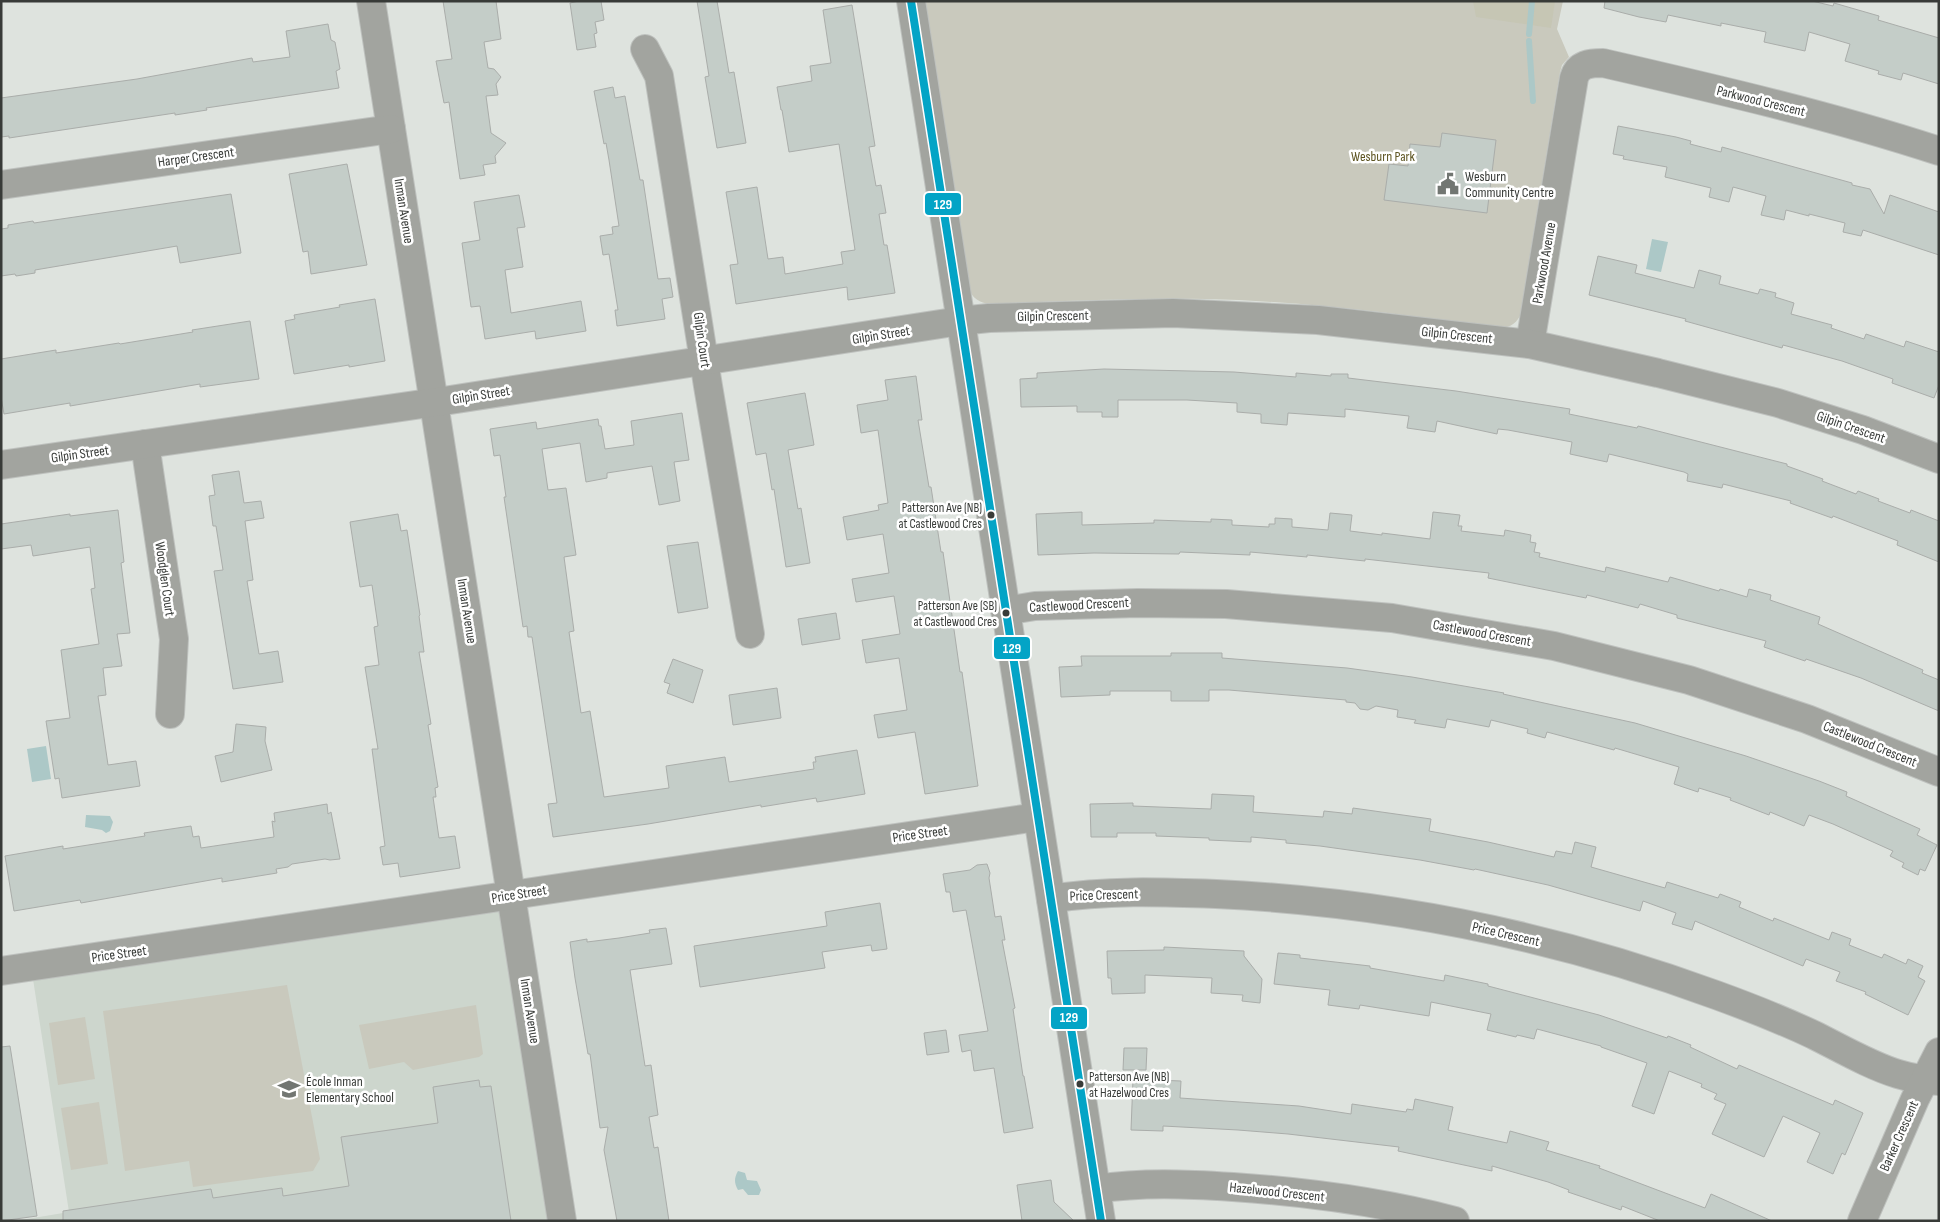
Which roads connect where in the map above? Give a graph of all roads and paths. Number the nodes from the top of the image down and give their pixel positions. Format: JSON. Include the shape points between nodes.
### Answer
{"nodes":[{"id":1,"x":371,"y":1,"type":"edge"},
{"id":2,"x":910,"y":1,"type":"edge"},
{"id":3,"x":645,"y":49,"type":"dead end"},
{"id":4,"x":1582,"y":67,"type":"joint"},
{"id":5,"x":392,"y":129,"type":"junction"},
{"id":6,"x":1939,"y":151,"type":"edge"},
{"id":7,"x":1,"y":185,"type":"edge"},
{"id":8,"x":960,"y":321,"type":"junction"},
{"id":9,"x":1530,"y":344,"type":"junction"},
{"id":10,"x":705,"y":361,"type":"junction"},
{"id":11,"x":434,"y":402,"type":"junction"},
{"id":12,"x":145,"y":444,"type":"junction"},
{"id":13,"x":1939,"y":459,"type":"edge"},
{"id":14,"x":1,"y":465,"type":"edge"},
{"id":15,"x":1005,"y":611,"type":"junction"},
{"id":16,"x":750,"y":634,"type":"dead end"},
{"id":17,"x":170,"y":714,"type":"dead end"},
{"id":18,"x":1939,"y":772,"type":"edge"},
{"id":19,"x":1037,"y":817,"type":"junction"},
{"id":20,"x":511,"y":895,"type":"junction"},
{"id":21,"x":1050,"y":899,"type":"junction"},
{"id":22,"x":1,"y":971,"type":"edge"},
{"id":23,"x":1939,"y":1052,"type":"edge"},
{"id":24,"x":1932,"y":1080,"type":"edge"},
{"id":25,"x":1096,"y":1189,"type":"junction"},
{"id":26,"x":562,"y":1221,"type":"edge"},
{"id":27,"x":1101,"y":1221,"type":"edge"},
{"id":28,"x":1455,"y":1221,"type":"edge"},
{"id":29,"x":1862,"y":1221,"type":"edge"}],
"edges":[{"from":1,"to":5,"type":"street","name":"Inman Avenue"},
{"from":2,"to":8,"type":"street"},
{"from":3,"to":10,"type":"street","name":"Gilpin Court","via":[[659,76]]},
{"from":4,"to":6,"type":"street","name":"Parkwood Crescent","via":[[1603,63],[1729,92],[1867,128]]},
{"from":4,"to":9,"type":"street","name":"Parkwood Avenue","via":[[1574,78]]},
{"from":5,"to":7,"type":"street","name":"Harper Crescent"},
{"from":5,"to":11,"type":"street","name":"Inman Avenue"},
{"from":8,"to":9,"type":"street","name":"Gilpin Crescent","via":[[1173,313],[1318,320]]},
{"from":8,"to":10,"type":"street","name":"Gilpin Street"},
{"from":8,"to":15,"type":"street"},
{"from":9,"to":13,"type":"street","name":"Gilpin Crescent","via":[[1778,403]]},
{"from":10,"to":11,"type":"street","name":"Gilpin Street"},
{"from":10,"to":16,"type":"street","name":"Gilpin Court"},
{"from":11,"to":12,"type":"street","name":"Gilpin Street"},
{"from":11,"to":20,"type":"street","name":"Inman Avenue"},
{"from":12,"to":14,"type":"street","name":"Gilpin Street"},
{"from":12,"to":17,"type":"street","name":"Woodglen Court","via":[[174,639]]},
{"from":15,"to":18,"type":"street","name":"Castlewood Crescent","via":[[1035,606],[1226,604],[1412,621],[1554,646],[1688,680],[1807,719]]},
{"from":15,"to":19,"type":"street"},
{"from":19,"to":20,"type":"street","name":"Price Street"},
{"from":19,"to":21,"type":"street"},
{"from":20,"to":22,"type":"street","name":"Price Street"},
{"from":20,"to":26,"type":"street","name":"Inman Avenue"},
{"from":21,"to":24,"type":"street","name":"Price Crescent","via":[[1083,894],[1253,896],[1382,909],[1475,926],[1592,954],[1657,974],[1789,1024],[1894,1073]]},
{"from":21,"to":25,"type":"street"},
{"from":23,"to":24,"type":"street","name":"Barker Crescent"},
{"from":24,"to":29,"type":"street","name":"Barker Crescent"},
{"from":25,"to":27,"type":"street"},
{"from":25,"to":28,"type":"street","name":"Hazelwood Crescent","via":[[1127,1184],[1191,1184],[1286,1190],[1378,1204]]}]}
